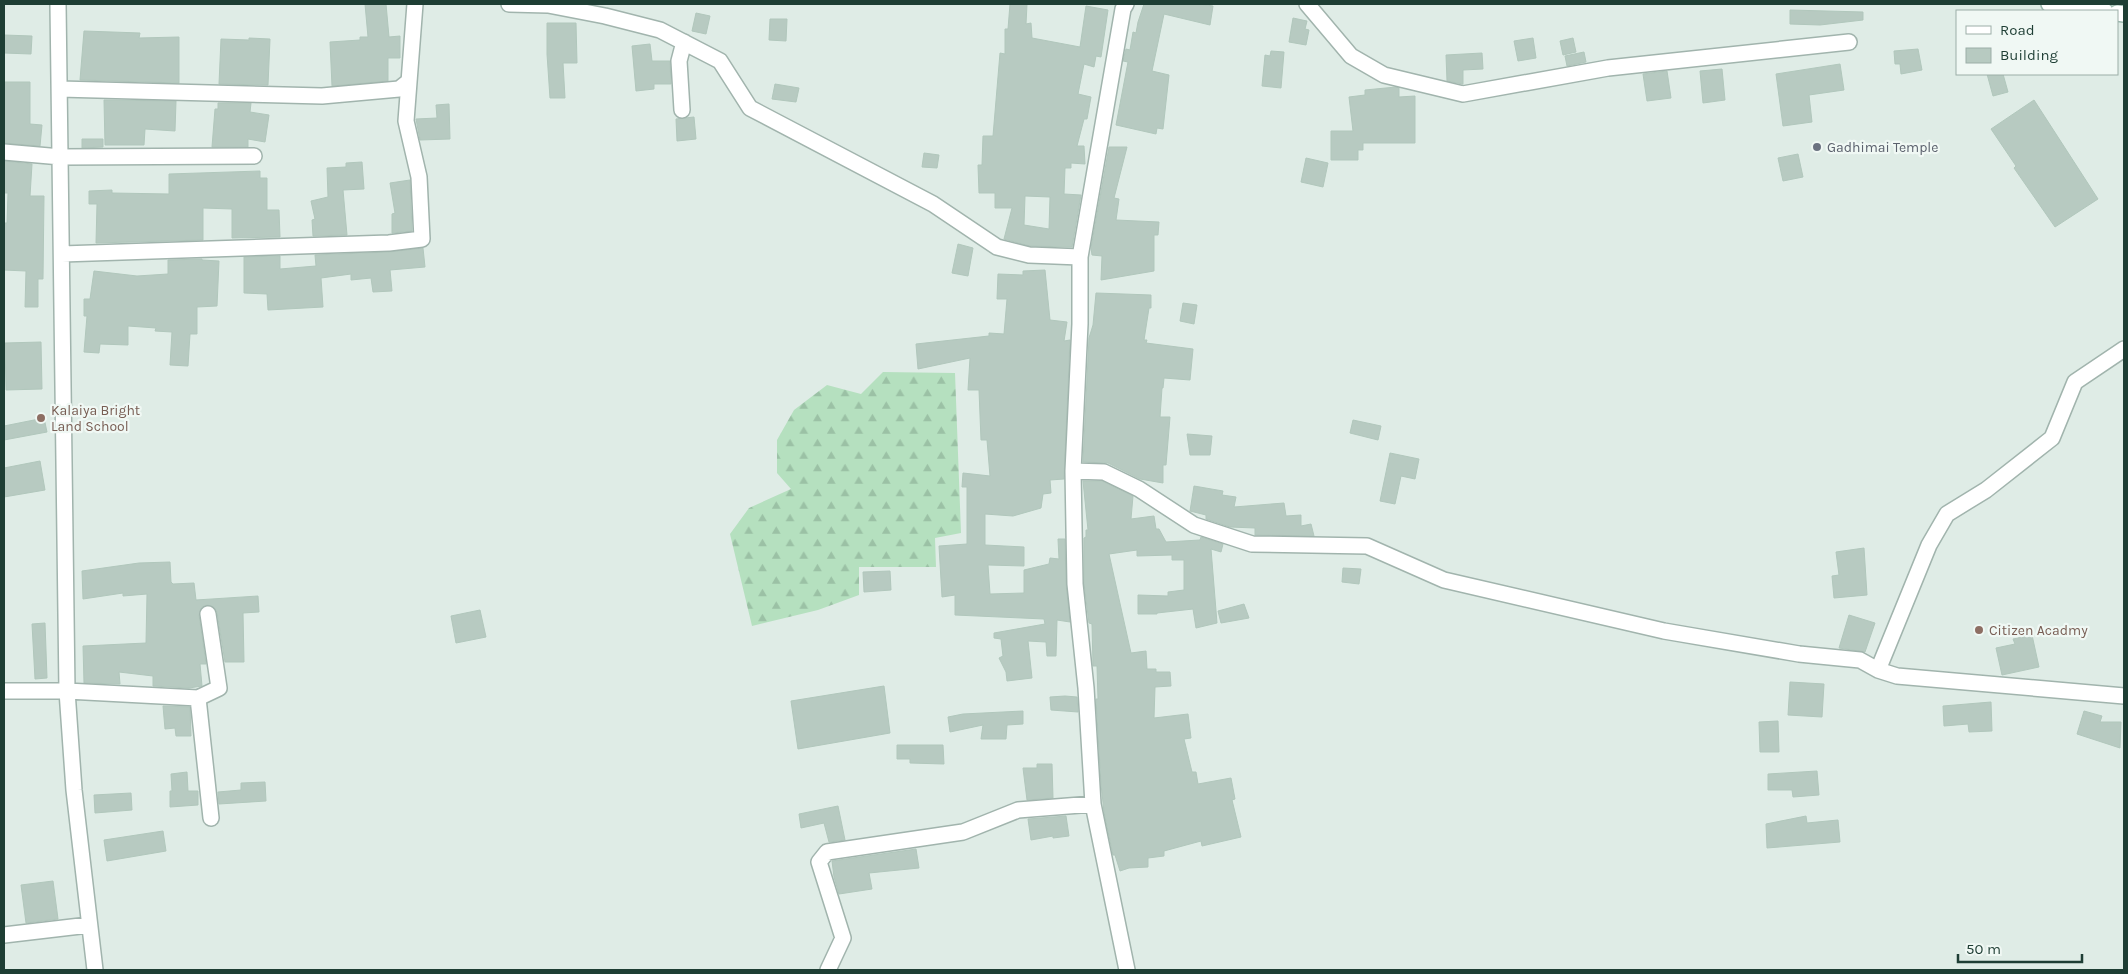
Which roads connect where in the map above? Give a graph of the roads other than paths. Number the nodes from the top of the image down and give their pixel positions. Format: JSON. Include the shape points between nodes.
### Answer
{"nodes":[{"id":1,"x":58,"y":4,"type":"edge"},
{"id":2,"x":415,"y":4,"type":"edge"},
{"id":3,"x":509,"y":4,"type":"edge"},
{"id":4,"x":1126,"y":4,"type":"edge"},
{"id":5,"x":1307,"y":4,"type":"edge"},
{"id":6,"x":2049,"y":4,"type":"edge"},
{"id":7,"x":2096,"y":10,"type":"edge"},
{"id":8,"x":684,"y":42,"type":"junction"},
{"id":9,"x":1849,"y":42,"type":"dead end"},
{"id":10,"x":409,"y":81,"type":"junction"},
{"id":11,"x":60,"y":89,"type":"junction"},
{"id":12,"x":682,"y":110,"type":"dead end"},
{"id":13,"x":4,"y":152,"type":"edge"},
{"id":14,"x":254,"y":156,"type":"dead end"},
{"id":15,"x":61,"y":157,"type":"junction"},
{"id":16,"x":62,"y":254,"type":"junction"},
{"id":17,"x":1080,"y":257,"type":"junction"},
{"id":18,"x":2124,"y":349,"type":"edge"},
{"id":19,"x":1073,"y":471,"type":"junction"},
{"id":20,"x":208,"y":614,"type":"dead end"},
{"id":21,"x":1878,"y":670,"type":"junction"},
{"id":22,"x":67,"y":691,"type":"junction"},
{"id":23,"x":4,"y":692,"type":"edge"},
{"id":24,"x":2124,"y":696,"type":"edge"},
{"id":25,"x":198,"y":698,"type":"junction"},
{"id":26,"x":1094,"y":804,"type":"junction"},
{"id":27,"x":211,"y":818,"type":"dead end"},
{"id":28,"x":89,"y":925,"type":"junction"},
{"id":29,"x":4,"y":935,"type":"edge"},
{"id":30,"x":95,"y":970,"type":"edge"},
{"id":31,"x":828,"y":970,"type":"edge"},
{"id":32,"x":1127,"y":970,"type":"edge"}],
"edges":[{"from":1,"to":11,"type":"street"},
{"from":2,"to":10,"type":"street"},
{"from":3,"to":8,"type":"street","via":[[548,5],[605,16],[660,30]]},
{"from":4,"to":17,"type":"street"},
{"from":5,"to":9,"type":"street","via":[[1351,56],[1384,74],[1463,94],[1608,68]]},
{"from":6,"to":7,"type":"street"},
{"from":8,"to":12,"type":"street","via":[[679,61]]},
{"from":8,"to":17,"type":"street","via":[[720,61],[750,108],[933,204],[997,247],[1029,255]]},
{"from":10,"to":11,"type":"street","via":[[399,89],[322,96]]},
{"from":10,"to":16,"type":"street","via":[[406,121],[419,177],[422,239],[278,248]]},
{"from":11,"to":15,"type":"street"},
{"from":13,"to":15,"type":"street"},
{"from":14,"to":15,"type":"street"},
{"from":15,"to":16,"type":"street"},
{"from":16,"to":22,"type":"street"},
{"from":17,"to":19,"type":"street"},
{"from":18,"to":21,"type":"street","via":[[2075,382],[2052,438],[1986,490],[1947,514],[1929,545]]},
{"from":19,"to":21,"type":"street","via":[[1104,472],[1139,489],[1194,525],[1252,544],[1368,546],[1444,580],[1664,631],[1800,654],[1860,660]]},
{"from":19,"to":26,"type":"street","via":[[1075,584]]},
{"from":20,"to":25,"type":"street","via":[[219,688]]},
{"from":21,"to":24,"type":"street","via":[[1897,676]]},
{"from":22,"to":23,"type":"street"},
{"from":22,"to":25,"type":"street"},
{"from":22,"to":28,"type":"street"},
{"from":25,"to":27,"type":"street"},
{"from":26,"to":31,"type":"street","via":[[1018,810],[963,832],[827,852],[819,862],[843,938]]},
{"from":26,"to":32,"type":"street"},
{"from":28,"to":29,"type":"street"},
{"from":28,"to":30,"type":"street"}]}
